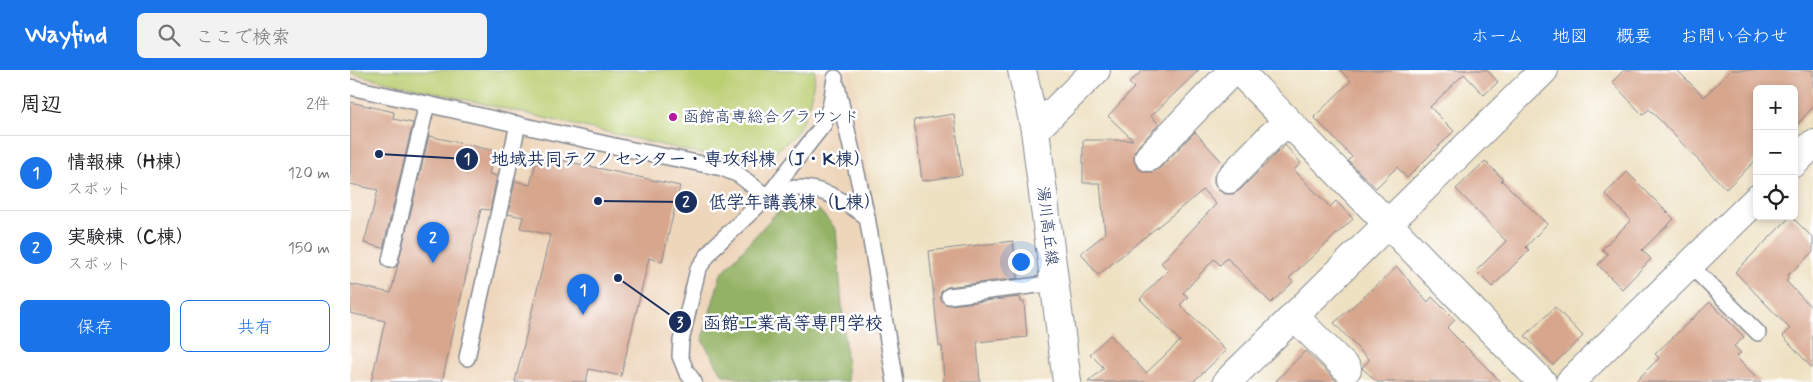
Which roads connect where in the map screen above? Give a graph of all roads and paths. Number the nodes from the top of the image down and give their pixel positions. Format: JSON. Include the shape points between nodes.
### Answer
{"nodes":[{"id":1,"x":1022,"y":70,"type":"edge"},
{"id":2,"x":1096,"y":70,"type":"edge"},
{"id":3,"x":1233,"y":70,"type":"edge"},
{"id":4,"x":1238,"y":70,"type":"edge"},
{"id":5,"x":1544,"y":70,"type":"edge"},
{"id":6,"x":834,"y":74,"type":"edge"},
{"id":7,"x":350,"y":87,"type":"edge"},
{"id":8,"x":427,"y":104,"type":"junction"},
{"id":9,"x":1288,"y":122,"type":"junction"},
{"id":10,"x":518,"y":124,"type":"junction"},
{"id":11,"x":1035,"y":130,"type":"junction"},
{"id":12,"x":1813,"y":144,"type":"edge"},
{"id":13,"x":1149,"y":157,"type":"dead end"},
{"id":14,"x":1798,"y":159,"type":"edge"},
{"id":15,"x":1229,"y":179,"type":"dead end"},
{"id":16,"x":767,"y":197,"type":"junction"},
{"id":17,"x":1753,"y":204,"type":"edge"},
{"id":18,"x":867,"y":218,"type":"junction"},
{"id":19,"x":1387,"y":224,"type":"junction"},
{"id":20,"x":390,"y":260,"type":"dead end"},
{"id":21,"x":1690,"y":265,"type":"junction"},
{"id":22,"x":1055,"y":283,"type":"junction"},
{"id":23,"x":949,"y":296,"type":"dead end"},
{"id":24,"x":1294,"y":316,"type":"junction"},
{"id":25,"x":1758,"y":333,"type":"dead end"},
{"id":26,"x":467,"y":358,"type":"dead end"},
{"id":27,"x":1347,"y":369,"type":"dead end"},
{"id":28,"x":694,"y":382,"type":"edge"},
{"id":29,"x":895,"y":382,"type":"edge"},
{"id":30,"x":1067,"y":382,"type":"edge"},
{"id":31,"x":1227,"y":382,"type":"edge"},
{"id":32,"x":1542,"y":382,"type":"edge"},
{"id":33,"x":1570,"y":382,"type":"edge"}],
"edges":[{"from":1,"to":11,"type":"street","name":"湯川高丘線"},
{"from":2,"to":11,"type":"street"},
{"from":3,"to":13,"type":"street"},
{"from":4,"to":9,"type":"street"},
{"from":5,"to":19,"type":"street"},
{"from":6,"to":16,"type":"lane","via":[[831,102],[824,124]]},
{"from":6,"to":18,"type":"lane"},
{"from":7,"to":8,"type":"lane"},
{"from":8,"to":10,"type":"lane"},
{"from":8,"to":20,"type":"lane"},
{"from":9,"to":15,"type":"street"},
{"from":9,"to":19,"type":"street"},
{"from":10,"to":16,"type":"lane","via":[[722,168],[739,175]]},
{"from":10,"to":26,"type":"lane"},
{"from":11,"to":22,"type":"street","name":"湯川高丘線"},
{"from":12,"to":14,"type":"street"},
{"from":16,"to":18,"type":"lane","via":[[788,189],[815,190],[842,200]]},
{"from":16,"to":28,"type":"lane","via":[[714,248],[698,269],[680,356]]},
{"from":17,"to":21,"type":"street"},
{"from":18,"to":29,"type":"lane"},
{"from":19,"to":24,"type":"street"},
{"from":19,"to":32,"type":"street"},
{"from":21,"to":25,"type":"lane"},
{"from":21,"to":33,"type":"street"},
{"from":22,"to":23,"type":"lane"},
{"from":22,"to":30,"type":"street","name":"湯川高丘線"},
{"from":24,"to":27,"type":"street"},
{"from":24,"to":31,"type":"street"}]}
